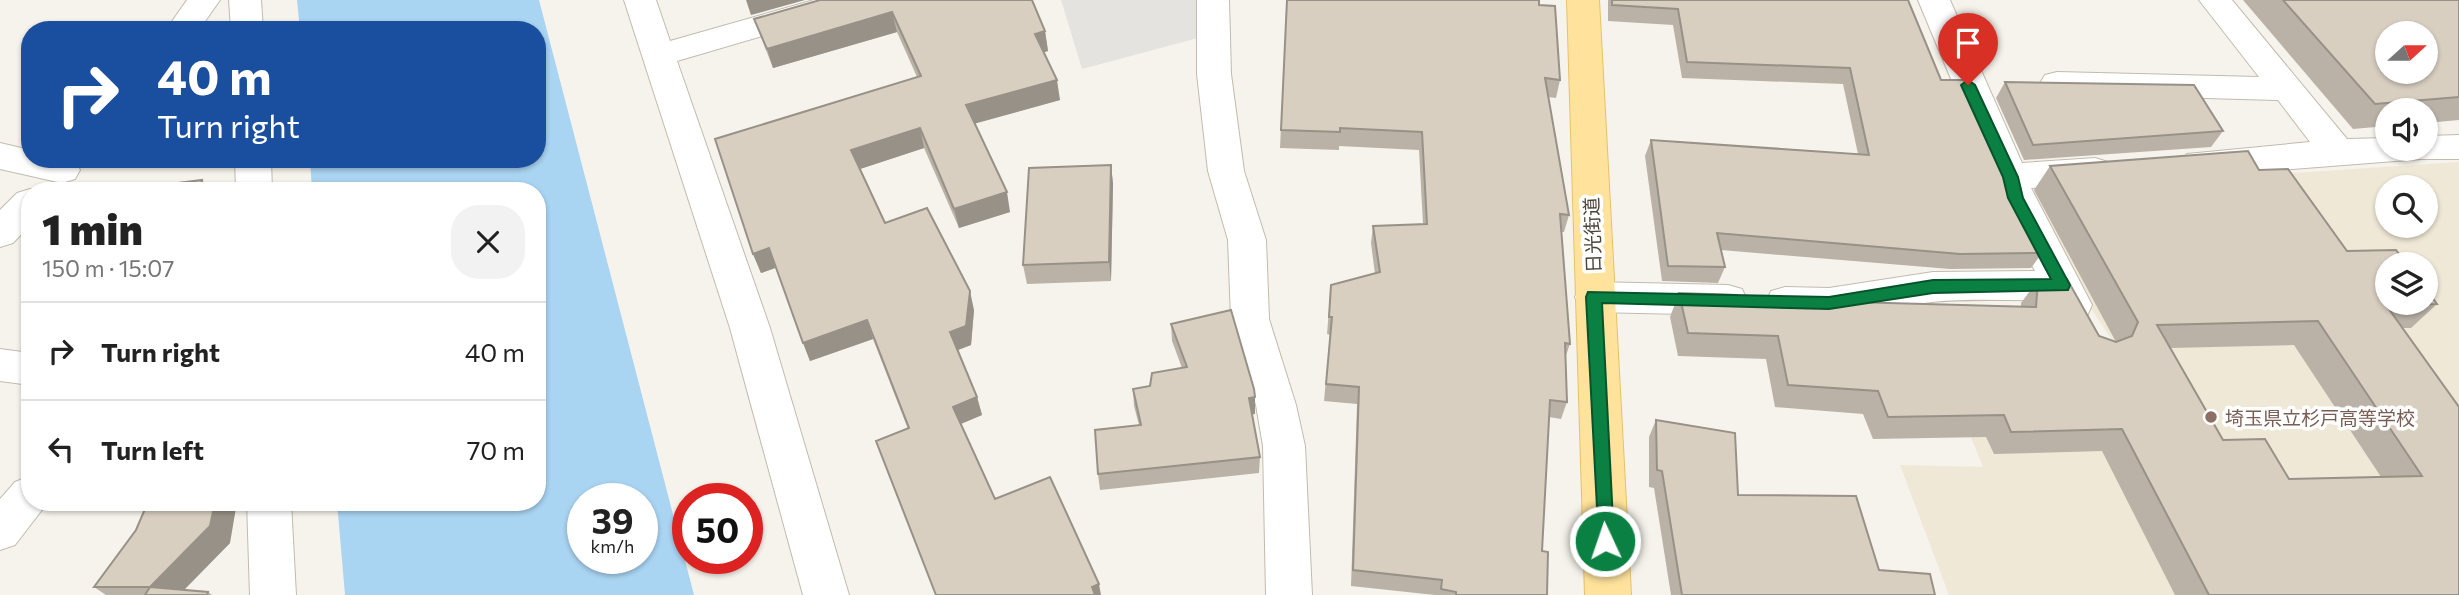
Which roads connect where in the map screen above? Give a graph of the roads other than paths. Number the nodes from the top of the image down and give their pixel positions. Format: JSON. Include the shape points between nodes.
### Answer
{"nodes":[{"id":1,"x":204,"y":0,"type":"edge"},
{"id":2,"x":245,"y":0,"type":"edge"},
{"id":3,"x":640,"y":0,"type":"edge"},
{"id":4,"x":850,"y":0,"type":"edge"},
{"id":5,"x":1213,"y":0,"type":"edge"},
{"id":6,"x":1583,"y":0,"type":"edge"},
{"id":7,"x":1934,"y":0,"type":"edge"},
{"id":8,"x":2215,"y":0,"type":"edge"},
{"id":9,"x":189,"y":21,"type":"edge"},
{"id":10,"x":246,"y":21,"type":"edge"},
{"id":11,"x":657,"y":56,"type":"junction"},
{"id":12,"x":2057,"y":83,"type":"edge"},
{"id":13,"x":2286,"y":89,"type":"junction"},
{"id":14,"x":2459,"y":147,"type":"edge"},
{"id":15,"x":2438,"y":148,"type":"edge"},
{"id":16,"x":2375,"y":150,"type":"edge"},
{"id":17,"x":2337,"y":152,"type":"junction"},
{"id":18,"x":0,"y":156,"type":"edge"},
{"id":19,"x":21,"y":162,"type":"edge"},
{"id":20,"x":2174,"y":165,"type":"edge"},
{"id":21,"x":41,"y":168,"type":"edge"},
{"id":22,"x":2133,"y":168,"type":"edge"},
{"id":23,"x":58,"y":173,"type":"edge"},
{"id":24,"x":2010,"y":177,"type":"junction"},
{"id":25,"x":21,"y":211,"type":"edge"},
{"id":26,"x":0,"y":233,"type":"edge"},
{"id":27,"x":2062,"y":285,"type":"junction"},
{"id":28,"x":1594,"y":297,"type":"junction"},
{"id":29,"x":2090,"y":337,"type":"edge"},
{"id":30,"x":0,"y":365,"type":"edge"},
{"id":31,"x":21,"y":368,"type":"edge"},
{"id":32,"x":21,"y":506,"type":"edge"},
{"id":33,"x":269,"y":511,"type":"edge"},
{"id":34,"x":0,"y":531,"type":"edge"},
{"id":35,"x":273,"y":595,"type":"edge"},
{"id":36,"x":826,"y":595,"type":"edge"},
{"id":37,"x":1289,"y":595,"type":"edge"},
{"id":38,"x":1608,"y":595,"type":"edge"}],
"edges":[{"from":1,"to":9,"type":"street"},
{"from":2,"to":10,"type":"street"},
{"from":3,"to":11,"type":"street"},
{"from":4,"to":11,"type":"street"},
{"from":5,"to":37,"type":"street","via":[[1214,74],[1226,171],[1247,240],[1250,319],[1284,446]]},
{"from":6,"to":28,"type":"main road","name":"日光街道"},
{"from":7,"to":24,"type":"street"},
{"from":8,"to":13,"type":"street"},
{"from":11,"to":36,"type":"street","via":[[750,328]]},
{"from":12,"to":13,"type":"street"},
{"from":13,"to":17,"type":"street"},
{"from":14,"to":15,"type":"street"},
{"from":16,"to":17,"type":"street"},
{"from":17,"to":20,"type":"street"},
{"from":18,"to":19,"type":"street"},
{"from":21,"to":23,"type":"street"},
{"from":22,"to":24,"type":"street"},
{"from":24,"to":27,"type":"street","via":[[2015,198]]},
{"from":25,"to":26,"type":"street"},
{"from":27,"to":28,"type":"street","via":[[1933,286],[1829,303]]},
{"from":27,"to":29,"type":"street"},
{"from":28,"to":38,"type":"main road","name":"日光街道"},
{"from":30,"to":31,"type":"street"},
{"from":32,"to":34,"type":"street"},
{"from":33,"to":35,"type":"street"}]}
